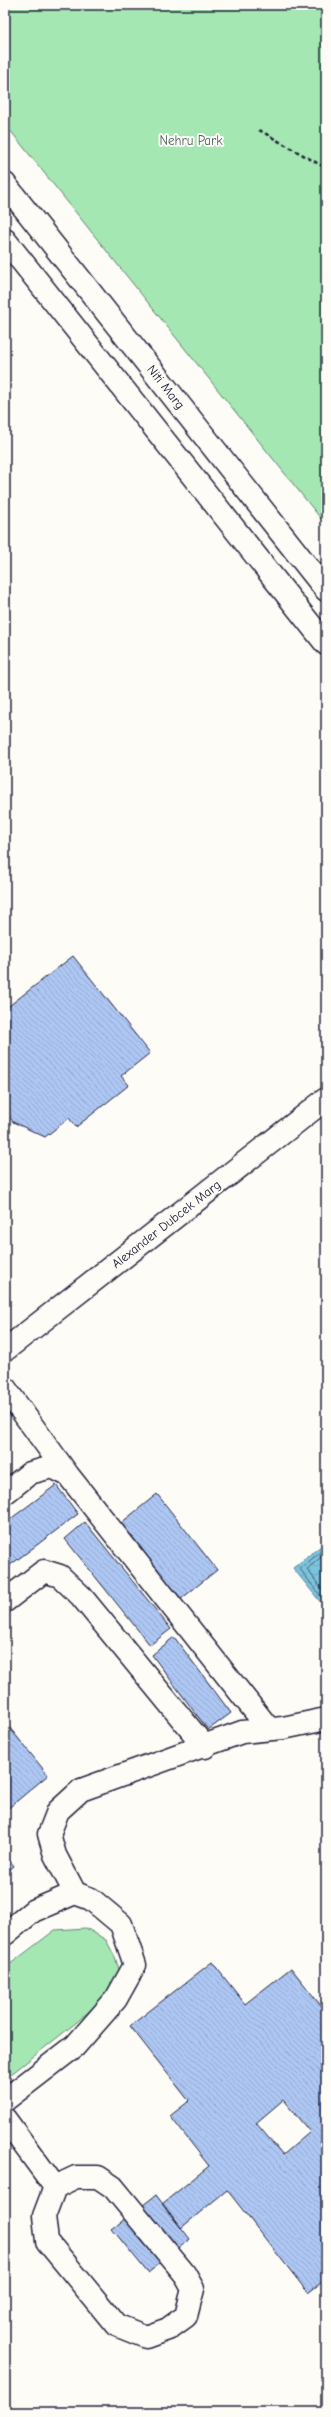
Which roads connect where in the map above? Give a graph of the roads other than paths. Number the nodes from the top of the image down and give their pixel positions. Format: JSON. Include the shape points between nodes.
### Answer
{"nodes":[{"id":1,"x":5,"y":184,"type":"edge"},
{"id":2,"x":5,"y":240,"type":"edge"},
{"id":3,"x":326,"y":590,"type":"edge"},
{"id":4,"x":326,"y":644,"type":"edge"},
{"id":5,"x":326,"y":1099,"type":"edge"},
{"id":6,"x":5,"y":1350,"type":"edge"},
{"id":7,"x":5,"y":1388,"type":"edge"},
{"id":8,"x":68,"y":1475,"type":"junction"},
{"id":9,"x":5,"y":1492,"type":"edge"},
{"id":10,"x":5,"y":1601,"type":"edge"},
{"id":11,"x":326,"y":1719,"type":"edge"},
{"id":12,"x":269,"y":1729,"type":"junction"},
{"id":13,"x":205,"y":1747,"type":"junction"},
{"id":14,"x":75,"y":1892,"type":"junction"},
{"id":15,"x":5,"y":1934,"type":"edge"},
{"id":16,"x":5,"y":2100,"type":"edge"},
{"id":17,"x":5,"y":2119,"type":"edge"},
{"id":18,"x":55,"y":2187,"type":"junction"}],
"edges":[{"from":1,"to":3,"type":"street","name":"Niti Marg"},
{"from":2,"to":4,"type":"street"},
{"from":5,"to":6,"type":"street","name":"Alexander Dubcek Marg"},
{"from":7,"to":8,"type":"street"},
{"from":8,"to":9,"type":"street","via":[[52,1467],[30,1472]]},
{"from":8,"to":12,"type":"street"},
{"from":10,"to":13,"type":"street","via":[[44,1572],[60,1576],[81,1596]]},
{"from":11,"to":12,"type":"street"},
{"from":12,"to":13,"type":"street","via":[[242,1732]]},
{"from":13,"to":14,"type":"street","via":[[81,1790],[58,1811],[49,1834],[55,1856]]},
{"from":14,"to":15,"type":"street","via":[[33,1911]]},
{"from":14,"to":16,"type":"street","via":[[91,1899],[120,1924],[135,1966],[116,1999],[75,2046]]},
{"from":17,"to":18,"type":"street"},
{"from":18,"to":18,"type":"street","via":[[76,2177],[98,2176],[113,2187],[184,2273],[193,2289],[186,2316],[168,2329],[146,2337],[116,2325],[47,2241],[44,2216]]}]}
